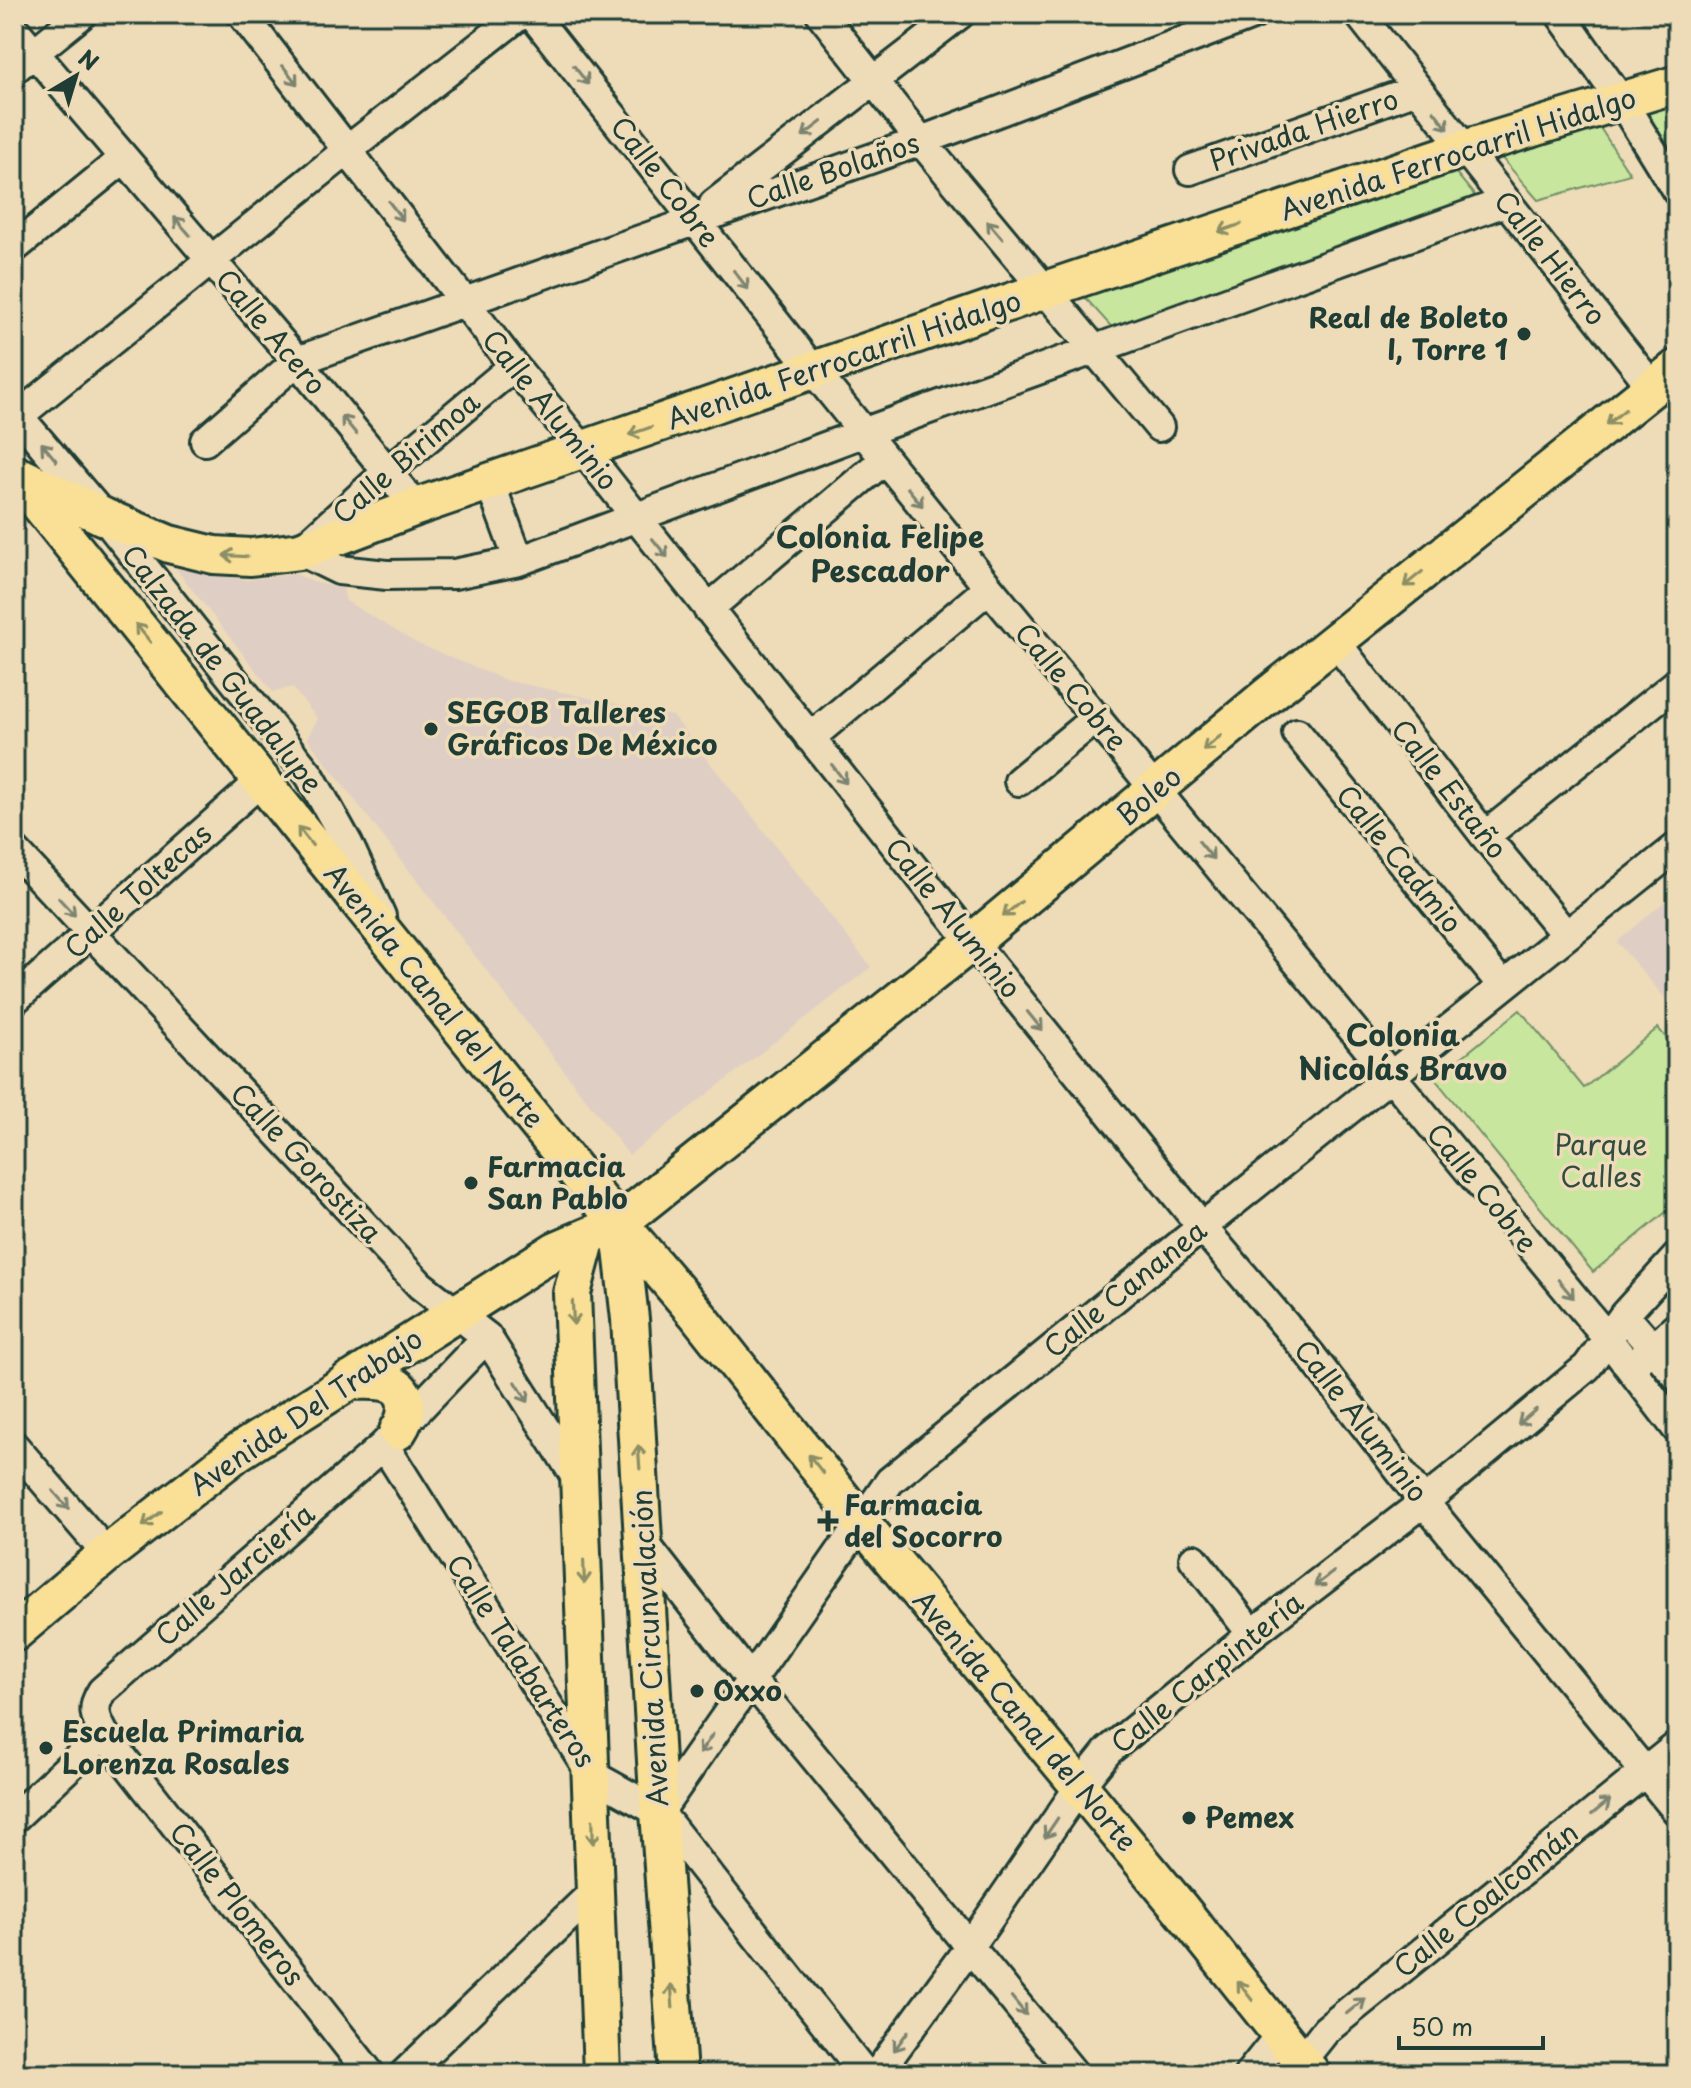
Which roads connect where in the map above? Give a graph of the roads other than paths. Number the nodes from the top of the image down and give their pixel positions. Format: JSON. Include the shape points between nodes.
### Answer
{"nodes":[{"id":1,"x":82,"y":14,"type":"edge"},
{"id":2,"x":242,"y":14,"type":"edge"},
{"id":3,"x":521,"y":14,"type":"edge"},
{"id":4,"x":532,"y":14,"type":"edge"},
{"id":5,"x":821,"y":14,"type":"edge"},
{"id":6,"x":960,"y":14,"type":"edge"},
{"id":7,"x":1255,"y":14,"type":"edge"},
{"id":8,"x":1359,"y":14,"type":"edge"},
{"id":9,"x":1560,"y":14,"type":"edge"},
{"id":10,"x":14,"y":29,"type":"edge"},
{"id":11,"x":24,"y":61,"type":"edge"},
{"id":12,"x":874,"y":81,"type":"junction"},
{"id":13,"x":1677,"y":84,"type":"edge"},
{"id":14,"x":1417,"y":89,"type":"junction"},
{"id":15,"x":1622,"y":102,"type":"junction"},
{"id":16,"x":921,"y":141,"type":"junction"},
{"id":17,"x":349,"y":149,"type":"junction"},
{"id":18,"x":1464,"y":149,"type":"junction"},
{"id":19,"x":123,"y":159,"type":"junction"},
{"id":20,"x":1190,"y":170,"type":"dead end"},
{"id":21,"x":1677,"y":191,"type":"edge"},
{"id":22,"x":1505,"y":202,"type":"junction"},
{"id":23,"x":694,"y":219,"type":"junction"},
{"id":24,"x":14,"y":248,"type":"edge"},
{"id":25,"x":211,"y":260,"type":"junction"},
{"id":26,"x":1045,"y":290,"type":"junction"},
{"id":27,"x":465,"y":303,"type":"junction"},
{"id":28,"x":1096,"y":350,"type":"junction"},
{"id":29,"x":297,"y":361,"type":"junction"},
{"id":30,"x":514,"y":366,"type":"junction"},
{"id":31,"x":814,"y":371,"type":"junction"},
{"id":32,"x":1665,"y":378,"type":"edge"},
{"id":33,"x":16,"y":414,"type":"edge"},
{"id":34,"x":1159,"y":427,"type":"dead end"},
{"id":35,"x":865,"y":432,"type":"junction"},
{"id":36,"x":205,"y":441,"type":"dead end"},
{"id":37,"x":584,"y":451,"type":"junction"},
{"id":38,"x":885,"y":459,"type":"junction"},
{"id":39,"x":387,"y":472,"type":"junction"},
{"id":40,"x":15,"y":473,"type":"edge"},
{"id":41,"x":490,"y":483,"type":"junction"},
{"id":42,"x":416,"y":507,"type":"junction"},
{"id":43,"x":104,"y":517,"type":"junction"},
{"id":44,"x":636,"y":518,"type":"junction"},
{"id":45,"x":300,"y":551,"type":"junction"},
{"id":46,"x":519,"y":561,"type":"junction"},
{"id":47,"x":989,"y":588,"type":"junction"},
{"id":48,"x":708,"y":609,"type":"junction"},
{"id":49,"x":1335,"y":641,"type":"junction"},
{"id":50,"x":1677,"y":683,"type":"edge"},
{"id":51,"x":1097,"y":717,"type":"junction"},
{"id":52,"x":1297,"y":733,"type":"dead end"},
{"id":53,"x":810,"y":738,"type":"junction"},
{"id":54,"x":261,"y":781,"type":"junction"},
{"id":55,"x":1019,"y":781,"type":"dead end"},
{"id":56,"x":1156,"y":790,"type":"junction"},
{"id":57,"x":1485,"y":836,"type":"junction"},
{"id":58,"x":1677,"y":847,"type":"edge"},
{"id":59,"x":14,"y":850,"type":"edge"},
{"id":60,"x":90,"y":933,"type":"junction"},
{"id":61,"x":1566,"y":935,"type":"junction"},
{"id":62,"x":972,"y":942,"type":"junction"},
{"id":63,"x":397,"y":950,"type":"junction"},
{"id":64,"x":1502,"y":985,"type":"junction"},
{"id":65,"x":14,"y":1000,"type":"edge"},
{"id":66,"x":1391,"y":1076,"type":"junction"},
{"id":67,"x":1202,"y":1227,"type":"junction"},
{"id":68,"x":603,"y":1230,"type":"junction"},
{"id":69,"x":1677,"y":1257,"type":"edge"},
{"id":70,"x":455,"y":1313,"type":"junction"},
{"id":71,"x":1624,"y":1315,"type":"junction"},
{"id":72,"x":1677,"y":1327,"type":"edge"},
{"id":73,"x":487,"y":1337,"type":"junction"},
{"id":74,"x":1607,"y":1338,"type":"junction"},
{"id":75,"x":1654,"y":1348,"type":"junction"},
{"id":76,"x":1629,"y":1368,"type":"junction"},
{"id":77,"x":1677,"y":1376,"type":"edge"},
{"id":78,"x":348,"y":1381,"type":"junction"},
{"id":79,"x":1677,"y":1429,"type":"edge"},
{"id":80,"x":391,"y":1438,"type":"junction"},
{"id":81,"x":14,"y":1446,"type":"edge"},
{"id":82,"x":581,"y":1486,"type":"junction"},
{"id":83,"x":1424,"y":1502,"type":"junction"},
{"id":84,"x":861,"y":1522,"type":"junction"},
{"id":85,"x":645,"y":1544,"type":"junction"},
{"id":86,"x":107,"y":1554,"type":"junction"},
{"id":87,"x":1194,"y":1559,"type":"dead end"},
{"id":88,"x":14,"y":1633,"type":"edge"},
{"id":89,"x":1252,"y":1634,"type":"junction"},
{"id":90,"x":751,"y":1680,"type":"junction"},
{"id":91,"x":104,"y":1734,"type":"junction"},
{"id":92,"x":1677,"y":1746,"type":"edge"},
{"id":93,"x":1645,"y":1772,"type":"junction"},
{"id":94,"x":592,"y":1775,"type":"junction"},
{"id":95,"x":1080,"y":1786,"type":"junction"},
{"id":96,"x":1677,"y":1811,"type":"edge"},
{"id":97,"x":659,"y":1812,"type":"junction"},
{"id":98,"x":14,"y":1818,"type":"edge"},
{"id":99,"x":595,"y":1891,"type":"junction"},
{"id":100,"x":971,"y":1945,"type":"junction"},
{"id":101,"x":1296,"y":2061,"type":"edge"},
{"id":102,"x":370,"y":2074,"type":"edge"},
{"id":103,"x":404,"y":2074,"type":"edge"},
{"id":104,"x":602,"y":2074,"type":"edge"},
{"id":105,"x":678,"y":2074,"type":"edge"},
{"id":106,"x":865,"y":2074,"type":"edge"},
{"id":107,"x":877,"y":2074,"type":"edge"},
{"id":108,"x":1074,"y":2074,"type":"edge"},
{"id":109,"x":1249,"y":2074,"type":"edge"}],
"edges":[{"from":1,"to":11,"type":"street"},
{"from":2,"to":17,"type":"street","name":"Calle Aluminio","one_way":true},
{"from":3,"to":17,"type":"street"},
{"from":4,"to":23,"type":"street","name":"Calle Cobre","one_way":true},
{"from":5,"to":12,"type":"street"},
{"from":6,"to":12,"type":"street"},
{"from":7,"to":16,"type":"street","name":"Calle Bolaños"},
{"from":8,"to":14,"type":"street","name":"Calle Hierro"},
{"from":9,"to":15,"type":"street"},
{"from":10,"to":11,"type":"street","name":"Calle Acero"},
{"from":11,"to":19,"type":"street","name":"Calle Acero"},
{"from":12,"to":16,"type":"street"},
{"from":12,"to":23,"type":"street","one_way":true},
{"from":13,"to":15,"type":"main road","name":"Avenida Ferrocarril Hidalgo"},
{"from":14,"to":18,"type":"street","name":"Calle Hierro","one_way":true},
{"from":14,"to":20,"type":"street","name":"Privada Hierro"},
{"from":15,"to":18,"type":"main road","name":"Avenida Ferrocarril Hidalgo"},
{"from":15,"to":21,"type":"street"},
{"from":16,"to":23,"type":"street","name":"Calle Bolaños"},
{"from":26,"to":16,"type":"street","one_way":true},
{"from":17,"to":25,"type":"street"},
{"from":17,"to":27,"type":"street","name":"Calle Aluminio","one_way":true},
{"from":18,"to":22,"type":"street","name":"Calle Hierro"},
{"from":18,"to":26,"type":"main road","name":"Avenida Ferrocarril Hidalgo","one_way":true},
{"from":19,"to":24,"type":"street"},
{"from":25,"to":19,"type":"street","name":"Calle Acero","one_way":true},
{"from":22,"to":28,"type":"street"},
{"from":22,"to":32,"type":"street","name":"Calle Hierro"},
{"from":23,"to":27,"type":"street","name":"Calle Bolaños"},
{"from":23,"to":31,"type":"street","name":"Calle Cobre","one_way":true},
{"from":25,"to":29,"type":"street","name":"Calle Acero"},
{"from":25,"to":33,"type":"street"},
{"from":26,"to":28,"type":"street"},
{"from":26,"to":31,"type":"main road","name":"Avenida Ferrocarril Hidalgo"},
{"from":27,"to":29,"type":"street","name":"Calle Bolaños"},
{"from":27,"to":30,"type":"street","name":"Calle Aluminio"},
{"from":28,"to":34,"type":"street"},
{"from":28,"to":35,"type":"street"},
{"from":29,"to":36,"type":"street","name":"Calle Bolaños"},
{"from":39,"to":29,"type":"street","name":"Calle Acero","one_way":true},
{"from":30,"to":37,"type":"street","name":"Calle Aluminio"},
{"from":30,"to":39,"type":"street","name":"Calle Birimoa"},
{"from":31,"to":35,"type":"street","name":"Calle Cobre"},
{"from":31,"to":37,"type":"main road","name":"Avenida Ferrocarril Hidalgo","one_way":true},
{"from":32,"to":49,"type":"main road","name":"Boleo","one_way":true},
{"from":43,"to":33,"type":"street","name":"Calzada de Guadalupe","one_way":true},
{"from":35,"to":38,"type":"street","name":"Calle Cobre"},
{"from":35,"to":44,"type":"street"},
{"from":37,"to":41,"type":"main road","name":"Avenida Ferrocarril Hidalgo"},
{"from":37,"to":44,"type":"street","name":"Calle Aluminio"},
{"from":38,"to":47,"type":"street","name":"Calle Cobre","one_way":true},
{"from":38,"to":48,"type":"street"},
{"from":39,"to":42,"type":"street","name":"Calle Acero"},
{"from":39,"to":45,"type":"street","name":"Calle Birimoa"},
{"from":40,"to":43,"type":"main road","name":"Avenida Ferrocarril Hidalgo"},
{"from":54,"to":40,"type":"main road","name":"Avenida Canal del Norte","one_way":true},
{"from":41,"to":42,"type":"main road","name":"Avenida Ferrocarril Hidalgo"},
{"from":41,"to":46,"type":"street"},
{"from":42,"to":45,"type":"main road","name":"Avenida Ferrocarril Hidalgo"},
{"from":45,"to":43,"type":"main road","name":"Avenida Ferrocarril Hidalgo","one_way":true,"via":[[214,555],[169,544]]},
{"from":43,"to":63,"type":"street","name":"Calzada de Guadalupe","via":[[310,776]]},
{"from":44,"to":46,"type":"street"},
{"from":44,"to":48,"type":"street","name":"Calle Aluminio","one_way":true},
{"from":45,"to":46,"type":"street","via":[[339,570],[387,575],[454,574]]},
{"from":47,"to":51,"type":"street","name":"Calle Cobre"},
{"from":47,"to":53,"type":"street"},
{"from":48,"to":53,"type":"street","name":"Calle Aluminio"},
{"from":49,"to":56,"type":"main road","name":"Boleo","one_way":true},
{"from":49,"to":57,"type":"street","name":"Calle Estaño"},
{"from":50,"to":57,"type":"street"},
{"from":51,"to":55,"type":"street"},
{"from":51,"to":56,"type":"street","name":"Calle Cobre"},
{"from":52,"to":64,"type":"street","name":"Calle Cadmio"},
{"from":53,"to":62,"type":"street","name":"Calle Aluminio","one_way":true},
{"from":54,"to":60,"type":"street","name":"Calle Toltecas"},
{"from":63,"to":54,"type":"main road","name":"Avenida Canal del Norte","one_way":true},
{"from":56,"to":62,"type":"main road","name":"Boleo","one_way":true},
{"from":56,"to":66,"type":"street","name":"Calle Cobre","one_way":true},
{"from":57,"to":61,"type":"street","name":"Calle Estaño"},
{"from":58,"to":61,"type":"street","name":"Calle Cananea"},
{"from":59,"to":60,"type":"street","name":"Calle Gorostiza","one_way":true},
{"from":60,"to":65,"type":"street","name":"Calle Toltecas"},
{"from":60,"to":70,"type":"street","name":"Calle Gorostiza","via":[[420,1285]]},
{"from":61,"to":64,"type":"street","name":"Calle Cananea"},
{"from":62,"to":67,"type":"street","name":"Calle Aluminio","one_way":true},
{"from":62,"to":68,"type":"main road","name":"Boleo"},
{"from":63,"to":68,"type":"main road","name":"Avenida Canal del Norte"},
{"from":64,"to":66,"type":"street","name":"Calle Cananea"},
{"from":66,"to":67,"type":"street","name":"Calle Cananea"},
{"from":66,"to":74,"type":"street","name":"Calle Cobre","one_way":true},
{"from":67,"to":83,"type":"street","name":"Calle Aluminio","via":[[1309,1353]]},
{"from":67,"to":84,"type":"street","name":"Calle Cananea","via":[[890,1481]]},
{"from":68,"to":70,"type":"main road","name":"Avenida Del Trabajo","via":[[556,1250]]},
{"from":68,"to":82,"type":"main road","one_way":true,"via":[[572,1293]]},
{"from":84,"to":68,"type":"main road","name":"Avenida Canal del Norte","one_way":true,"via":[[696,1313]]},
{"from":85,"to":68,"type":"main road","name":"Avenida Circunvalación","one_way":true,"via":[[630,1319]]},
{"from":69,"to":71,"type":"street","name":"Calle Carpintería"},
{"from":70,"to":73,"type":"street","name":"Calle Gorostiza"},
{"from":70,"to":78,"type":"main road","name":"Avenida Del Trabajo"},
{"from":71,"to":74,"type":"street","name":"Calle Carpintería"},
{"from":71,"to":75,"type":"street"},
{"from":72,"to":75,"type":"street"},
{"from":73,"to":80,"type":"street","name":"Calle Jarciería"},
{"from":73,"to":82,"type":"street","name":"Calle Gorostiza","one_way":true},
{"from":74,"to":76,"type":"street","name":"Calle Cobre"},
{"from":74,"to":83,"type":"street","name":"Calle Carpintería","one_way":true,"via":[[1587,1367]]},
{"from":75,"to":76,"type":"street"},
{"from":75,"to":77,"type":"street"},
{"from":76,"to":79,"type":"street","name":"Calle Cobre"},
{"from":78,"to":80,"type":"main road","via":[[379,1381],[398,1388],[406,1408]]},
{"from":78,"to":86,"type":"main road","name":"Avenida Del Trabajo","one_way":true,"via":[[238,1452]]},
{"from":80,"to":91,"type":"street","name":"Calle Jarciería","via":[[102,1691],[94,1708]]},
{"from":80,"to":94,"type":"street","name":"Calle Talabarteros"},
{"from":81,"to":86,"type":"street","one_way":true},
{"from":82,"to":94,"type":"main road","one_way":true},
{"from":83,"to":89,"type":"street","name":"Calle Carpintería","one_way":true},
{"from":83,"to":93,"type":"street","name":"Calle Aluminio"},
{"from":84,"to":90,"type":"street","name":"Calle Cananea"},
{"from":84,"to":95,"type":"main road","name":"Avenida Canal del Norte"},
{"from":85,"to":90,"type":"street"},
{"from":85,"to":97,"type":"main road","name":"Avenida Circunvalación"},
{"from":86,"to":88,"type":"main road","name":"Avenida Del Trabajo"},
{"from":87,"to":89,"type":"street"},
{"from":89,"to":95,"type":"street","name":"Calle Carpintería","via":[[1108,1751]]},
{"from":90,"to":97,"type":"street","name":"Calle Cananea","one_way":true},
{"from":90,"to":100,"type":"street"},
{"from":91,"to":98,"type":"street"},
{"from":91,"to":102,"type":"street","name":"Calle Plomeros"},
{"from":92,"to":93,"type":"street","name":"Calle Coalcomán"},
{"from":93,"to":96,"type":"street","name":"Calle Aluminio"},
{"from":101,"to":93,"type":"street","name":"Calle Coalcomán","one_way":true,"via":[[1326,2030]]},
{"from":94,"to":97,"type":"street","name":"Calle Talabarteros"},
{"from":94,"to":99,"type":"main road","one_way":true},
{"from":95,"to":100,"type":"street","name":"Calle Carpintería","one_way":true},
{"from":101,"to":95,"type":"main road","name":"Avenida Canal del Norte","one_way":true},
{"from":105,"to":97,"type":"main road","name":"Avenida Circunvalación","one_way":true},
{"from":97,"to":106,"type":"street","name":"Calle Talabarteros"},
{"from":99,"to":103,"type":"street"},
{"from":99,"to":104,"type":"main road"},
{"from":100,"to":107,"type":"street","name":"Calle Carpintería","one_way":true},
{"from":100,"to":108,"type":"street","one_way":true},
{"from":101,"to":109,"type":"street","name":"Calle Coalcomán"}]}
